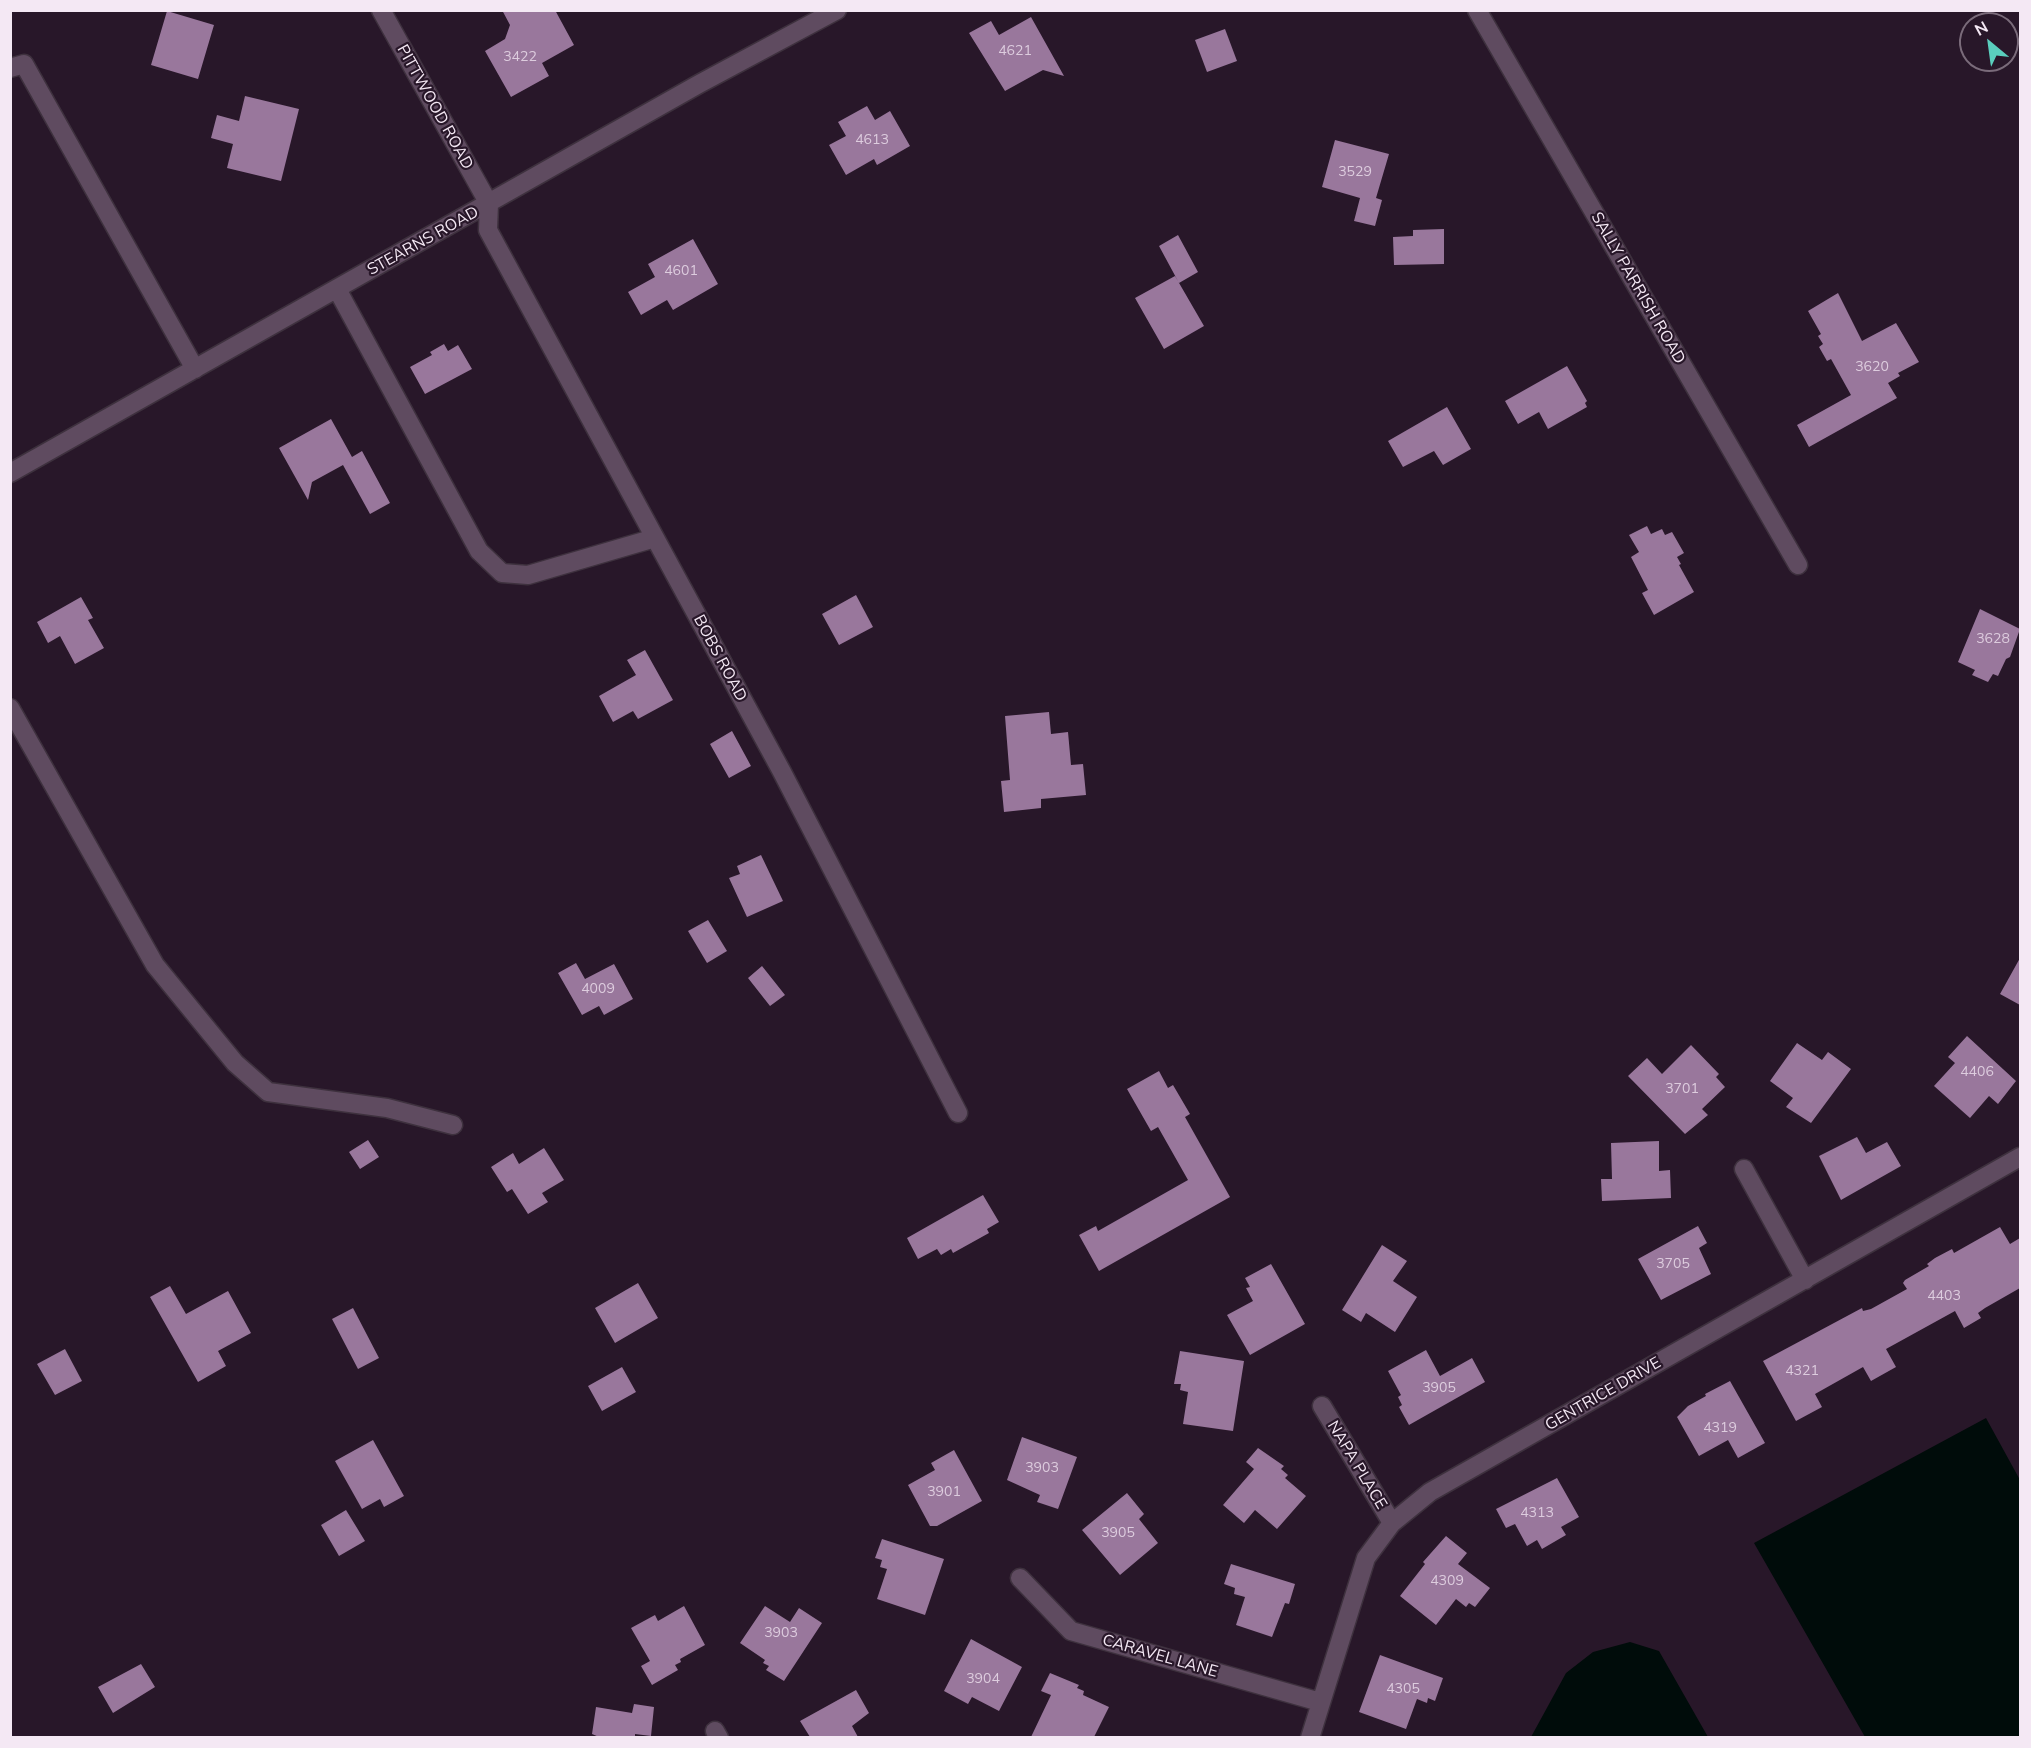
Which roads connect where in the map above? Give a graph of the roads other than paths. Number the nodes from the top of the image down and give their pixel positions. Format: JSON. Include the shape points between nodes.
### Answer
{"nodes":[{"id":1,"x":381,"y":10,"type":"edge"},
{"id":2,"x":837,"y":10,"type":"edge"},
{"id":3,"x":1477,"y":10,"type":"edge"},
{"id":4,"x":10,"y":68,"type":"edge"},
{"id":5,"x":489,"y":204,"type":"junction"},
{"id":6,"x":337,"y":289,"type":"junction"},
{"id":7,"x":195,"y":369,"type":"junction"},
{"id":8,"x":10,"y":473,"type":"edge"},
{"id":9,"x":655,"y":538,"type":"junction"},
{"id":10,"x":1798,"y":565,"type":"dead end"},
{"id":11,"x":10,"y":708,"type":"edge"},
{"id":12,"x":958,"y":1113,"type":"dead end"},
{"id":13,"x":453,"y":1125,"type":"dead end"},
{"id":14,"x":2020,"y":1157,"type":"edge"},
{"id":15,"x":1744,"y":1169,"type":"dead end"},
{"id":16,"x":1805,"y":1280,"type":"junction"},
{"id":17,"x":1322,"y":1406,"type":"dead end"},
{"id":18,"x":1392,"y":1523,"type":"junction"},
{"id":19,"x":1020,"y":1578,"type":"dead end"},
{"id":20,"x":1320,"y":1702,"type":"junction"},
{"id":21,"x":1310,"y":1737,"type":"edge"}],
"edges":[{"from":1,"to":5,"type":"street","name":"PITTWOOD ROAD"},
{"from":2,"to":5,"type":"street","name":"STEARNS ROAD"},
{"from":3,"to":10,"type":"street","name":"SALLY PARRISH ROAD"},
{"from":4,"to":7,"type":"street","via":[[24,64]]},
{"from":5,"to":6,"type":"street","name":"STEARNS ROAD"},
{"from":5,"to":9,"type":"street","name":"BOBS ROAD","via":[[488,230]]},
{"from":6,"to":7,"type":"street","name":"STEARNS ROAD"},
{"from":6,"to":9,"type":"street","via":[[479,551],[502,573],[528,575]]},
{"from":7,"to":8,"type":"street","name":"STEARNS ROAD"},
{"from":9,"to":12,"type":"street","name":"BOBS ROAD","via":[[782,772]]},
{"from":11,"to":13,"type":"street","via":[[155,965],[235,1063],[268,1092],[387,1108]]},
{"from":14,"to":16,"type":"street","name":"GENTRICE DRIVE"},
{"from":15,"to":16,"type":"street"},
{"from":16,"to":18,"type":"street","name":"GENTRICE DRIVE","via":[[1430,1492]]},
{"from":17,"to":18,"type":"street","name":"NAPA PLACE"},
{"from":18,"to":20,"type":"street","name":"GENTRICE DRIVE","via":[[1366,1558]]},
{"from":19,"to":20,"type":"street","name":"CARAVEL LANE","via":[[1071,1631]]},
{"from":20,"to":21,"type":"street","name":"GENTRICE DRIVE"}]}
